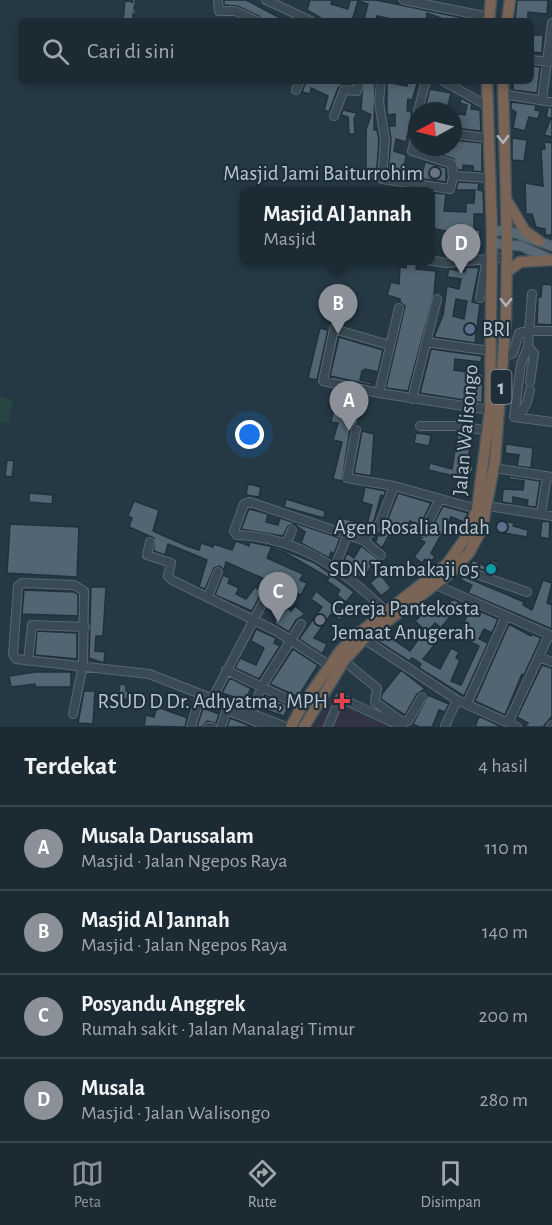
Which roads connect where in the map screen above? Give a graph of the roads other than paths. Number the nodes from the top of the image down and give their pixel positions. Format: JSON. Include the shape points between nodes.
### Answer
{"nodes":[{"id":1,"x":218,"y":0,"type":"edge"},
{"id":2,"x":266,"y":0,"type":"edge"},
{"id":3,"x":404,"y":0,"type":"edge"},
{"id":4,"x":491,"y":0,"type":"edge"},
{"id":5,"x":510,"y":0,"type":"edge"},
{"id":6,"x":252,"y":18,"type":"edge"},
{"id":7,"x":305,"y":18,"type":"edge"},
{"id":8,"x":485,"y":18,"type":"edge"},
{"id":9,"x":489,"y":18,"type":"edge"},
{"id":10,"x":507,"y":18,"type":"edge"},
{"id":11,"x":552,"y":23,"type":"edge"},
{"id":12,"x":534,"y":60,"type":"edge"},
{"id":13,"x":549,"y":62,"type":"edge"},
{"id":14,"x":299,"y":84,"type":"edge"},
{"id":15,"x":356,"y":84,"type":"edge"},
{"id":16,"x":381,"y":84,"type":"edge"},
{"id":17,"x":425,"y":84,"type":"edge"},
{"id":18,"x":448,"y":84,"type":"edge"},
{"id":19,"x":487,"y":84,"type":"edge"},
{"id":20,"x":503,"y":84,"type":"edge"},
{"id":21,"x":296,"y":90,"type":"dead end"},
{"id":22,"x":502,"y":94,"type":"junction"},
{"id":23,"x":542,"y":100,"type":"junction"},
{"id":24,"x":420,"y":102,"type":"edge"},
{"id":25,"x":552,"y":102,"type":"edge"},
{"id":26,"x":486,"y":105,"type":"junction"},
{"id":27,"x":334,"y":116,"type":"dead end"},
{"id":28,"x":462,"y":135,"type":"edge"},
{"id":29,"x":487,"y":138,"type":"junction"},
{"id":30,"x":425,"y":156,"type":"edge"},
{"id":31,"x":453,"y":178,"type":"junction"},
{"id":32,"x":488,"y":178,"type":"junction"},
{"id":33,"x":504,"y":196,"type":"junction"},
{"id":34,"x":506,"y":230,"type":"junction"},
{"id":35,"x":492,"y":237,"type":"junction"},
{"id":36,"x":539,"y":240,"type":"junction"},
{"id":37,"x":507,"y":243,"type":"junction"},
{"id":38,"x":552,"y":246,"type":"edge"},
{"id":39,"x":489,"y":257,"type":"junction"},
{"id":40,"x":507,"y":257,"type":"junction"},
{"id":41,"x":552,"y":260,"type":"edge"},
{"id":42,"x":435,"y":262,"type":"edge"},
{"id":43,"x":507,"y":272,"type":"junction"},
{"id":44,"x":532,"y":294,"type":"dead end"},
{"id":45,"x":436,"y":298,"type":"dead end"},
{"id":46,"x":480,"y":298,"type":"dead end"},
{"id":47,"x":399,"y":308,"type":"dead end"},
{"id":48,"x":530,"y":331,"type":"junction"},
{"id":49,"x":552,"y":331,"type":"edge"},
{"id":50,"x":426,"y":342,"type":"junction"},
{"id":51,"x":389,"y":345,"type":"junction"},
{"id":52,"x":528,"y":347,"type":"junction"},
{"id":53,"x":491,"y":351,"type":"junction"},
{"id":54,"x":503,"y":357,"type":"junction"},
{"id":55,"x":379,"y":393,"type":"junction"},
{"id":56,"x":412,"y":399,"type":"junction"},
{"id":57,"x":494,"y":412,"type":"junction"},
{"id":58,"x":516,"y":417,"type":"junction"},
{"id":59,"x":552,"y":422,"type":"edge"},
{"id":60,"x":420,"y":426,"type":"dead end"},
{"id":61,"x":356,"y":430,"type":"dead end"},
{"id":62,"x":488,"y":431,"type":"junction"},
{"id":63,"x":490,"y":470,"type":"junction"},
{"id":64,"x":550,"y":476,"type":"edge"},
{"id":65,"x":394,"y":486,"type":"junction"},
{"id":66,"x":440,"y":499,"type":"junction"},
{"id":67,"x":483,"y":508,"type":"junction"},
{"id":68,"x":541,"y":514,"type":"junction"},
{"id":69,"x":552,"y":516,"type":"edge"},
{"id":70,"x":292,"y":530,"type":"dead end"},
{"id":71,"x":423,"y":532,"type":"dead end"},
{"id":72,"x":347,"y":536,"type":"junction"},
{"id":73,"x":363,"y":540,"type":"junction"},
{"id":74,"x":150,"y":542,"type":"dead end"},
{"id":75,"x":287,"y":542,"type":"junction"},
{"id":76,"x":381,"y":555,"type":"dead end"},
{"id":77,"x":335,"y":567,"type":"junction"},
{"id":78,"x":456,"y":567,"type":"junction"},
{"id":79,"x":218,"y":572,"type":"dead end"},
{"id":80,"x":436,"y":585,"type":"junction"},
{"id":81,"x":527,"y":592,"type":"dead end"},
{"id":82,"x":268,"y":593,"type":"dead end"},
{"id":83,"x":208,"y":597,"type":"junction"},
{"id":84,"x":386,"y":611,"type":"junction"},
{"id":85,"x":506,"y":616,"type":"junction"},
{"id":86,"x":255,"y":620,"type":"junction"},
{"id":87,"x":301,"y":624,"type":"dead end"},
{"id":88,"x":85,"y":627,"type":"junction"},
{"id":89,"x":550,"y":636,"type":"edge"},
{"id":90,"x":364,"y":639,"type":"junction"},
{"id":91,"x":292,"y":641,"type":"junction"},
{"id":92,"x":539,"y":657,"type":"junction"},
{"id":93,"x":344,"y":661,"type":"junction"},
{"id":94,"x":28,"y":662,"type":"junction"},
{"id":95,"x":552,"y":662,"type":"edge"},
{"id":96,"x":83,"y":665,"type":"junction"},
{"id":97,"x":329,"y":665,"type":"junction"},
{"id":98,"x":226,"y":670,"type":"junction"},
{"id":99,"x":262,"y":686,"type":"junction"},
{"id":100,"x":325,"y":691,"type":"junction"},
{"id":101,"x":201,"y":694,"type":"junction"},
{"id":102,"x":422,"y":697,"type":"dead end"},
{"id":103,"x":213,"y":698,"type":"junction"},
{"id":104,"x":340,"y":698,"type":"junction"},
{"id":105,"x":457,"y":700,"type":"junction"},
{"id":106,"x":466,"y":704,"type":"junction"},
{"id":107,"x":228,"y":706,"type":"junction"},
{"id":108,"x":302,"y":706,"type":"junction"},
{"id":109,"x":73,"y":714,"type":"dead end"},
{"id":110,"x":251,"y":715,"type":"junction"},
{"id":111,"x":511,"y":725,"type":"edge"},
{"id":112,"x":445,"y":726,"type":"edge"},
{"id":113,"x":191,"y":727,"type":"edge"},
{"id":114,"x":221,"y":727,"type":"edge"},
{"id":115,"x":269,"y":727,"type":"edge"},
{"id":116,"x":286,"y":727,"type":"edge"},
{"id":117,"x":291,"y":727,"type":"edge"},
{"id":118,"x":304,"y":727,"type":"edge"},
{"id":119,"x":328,"y":727,"type":"edge"},
{"id":120,"x":403,"y":727,"type":"edge"}],
"edges":[{"from":1,"to":6,"type":"street","via":[[219,11],[243,13]]},
{"from":2,"to":7,"type":"street"},
{"from":3,"to":8,"type":"street"},
{"from":4,"to":9,"type":"highway"},
{"from":5,"to":10,"type":"highway"},
{"from":11,"to":13,"type":"street"},
{"from":12,"to":13,"type":"street"},
{"from":13,"to":23,"type":"street"},
{"from":14,"to":21,"type":"street"},
{"from":15,"to":27,"type":"street","via":[[357,91],[344,90]]},
{"from":16,"to":31,"type":"street","via":[[384,180],[450,189]]},
{"from":17,"to":24,"type":"street"},
{"from":18,"to":26,"type":"street"},
{"from":19,"to":26,"type":"highway","number":"1"},
{"from":20,"to":22,"type":"highway","number":"1"},
{"from":22,"to":23,"type":"street"},
{"from":22,"to":33,"type":"highway","number":"1","one_way":true},
{"from":23,"to":25,"type":"street"},
{"from":26,"to":29,"type":"highway","number":"1"},
{"from":28,"to":29,"type":"street"},
{"from":29,"to":32,"type":"highway","number":"1"},
{"from":30,"to":31,"type":"street","via":[[452,164]]},
{"from":31,"to":32,"type":"street"},
{"from":32,"to":35,"type":"highway","number":"1"},
{"from":33,"to":34,"type":"highway","number":"1"},
{"from":33,"to":36,"type":"highway","via":[[525,231]]},
{"from":34,"to":35,"type":"main road"},
{"from":34,"to":36,"type":"main road"},
{"from":34,"to":37,"type":"highway","number":"1"},
{"from":35,"to":37,"type":"main road"},
{"from":35,"to":39,"type":"highway","name":"Jalan Walisongo","number":"1"},
{"from":36,"to":38,"type":"main road"},
{"from":37,"to":40,"type":"highway","name":"Jalan Walisongo","number":"1"},
{"from":37,"to":41,"type":"main road","via":[[537,251]]},
{"from":39,"to":40,"type":"street"},
{"from":39,"to":42,"type":"street"},
{"from":39,"to":46,"type":"street"},
{"from":39,"to":53,"type":"highway","name":"Jalan Walisongo","number":"1"},
{"from":40,"to":43,"type":"highway","name":"Jalan Walisongo","number":"1"},
{"from":41,"to":43,"type":"highway","via":[[520,262]]},
{"from":43,"to":54,"type":"highway","name":"Jalan Walisongo","number":"1","one_way":true},
{"from":44,"to":48,"type":"street"},
{"from":45,"to":50,"type":"street"},
{"from":47,"to":51,"type":"street"},
{"from":48,"to":49,"type":"street"},
{"from":48,"to":52,"type":"street"},
{"from":48,"to":54,"type":"street","via":[[519,333],[513,353]]},
{"from":50,"to":53,"type":"street"},
{"from":50,"to":56,"type":"street"},
{"from":51,"to":55,"type":"street"},
{"from":51,"to":55,"type":"street","via":[[334,329],[323,381]]},
{"from":52,"to":58,"type":"street","via":[[521,364]]},
{"from":52,"to":58,"type":"street","via":[[534,353],[530,386],[527,402]]},
{"from":53,"to":57,"type":"highway","name":"Jalan Walisongo","number":"1"},
{"from":54,"to":57,"type":"highway","name":"Jalan Walisongo","number":"1"},
{"from":55,"to":56,"type":"street"},
{"from":56,"to":57,"type":"street"},
{"from":57,"to":58,"type":"street"},
{"from":57,"to":62,"type":"highway","name":"Jalan Walisongo","number":"1"},
{"from":57,"to":63,"type":"highway","name":"Jalan Walisongo","number":"1"},
{"from":58,"to":59,"type":"street"},
{"from":60,"to":62,"type":"street","via":[[461,426]]},
{"from":61,"to":65,"type":"street","via":[[346,475],[349,479]]},
{"from":62,"to":63,"type":"highway","name":"Jalan Walisongo","number":"1"},
{"from":63,"to":64,"type":"street"},
{"from":63,"to":67,"type":"highway","name":"Jalan Walisongo","number":"1"},
{"from":64,"to":68,"type":"street"},
{"from":65,"to":66,"type":"street"},
{"from":65,"to":73,"type":"street","via":[[380,523]]},
{"from":66,"to":67,"type":"street"},
{"from":66,"to":71,"type":"street"},
{"from":67,"to":68,"type":"street"},
{"from":67,"to":78,"type":"highway","name":"Jalan Walisongo","number":"1","via":[[475,543]]},
{"from":67,"to":84,"type":"highway","name":"Jalan Walisongo","number":"1","via":[[447,564]]},
{"from":68,"to":69,"type":"street"},
{"from":70,"to":75,"type":"street"},
{"from":72,"to":73,"type":"street"},
{"from":72,"to":75,"type":"street","via":[[250,502],[244,504],[236,535]]},
{"from":72,"to":77,"type":"street"},
{"from":73,"to":76,"type":"street"},
{"from":74,"to":83,"type":"street","via":[[147,555],[171,563],[168,577]]},
{"from":75,"to":77,"type":"street"},
{"from":77,"to":84,"type":"street"},
{"from":78,"to":80,"type":"highway","name":"Jalan Walisongo","number":"1"},
{"from":78,"to":81,"type":"street"},
{"from":79,"to":83,"type":"street"},
{"from":80,"to":85,"type":"street"},
{"from":80,"to":90,"type":"highway","name":"Jalan Walisongo","number":"1"},
{"from":82,"to":86,"type":"street"},
{"from":83,"to":86,"type":"street"},
{"from":84,"to":97,"type":"highway","name":"Jalan Walisongo","number":"1","via":[[354,637]]},
{"from":85,"to":89,"type":"street"},
{"from":85,"to":106,"type":"street"},
{"from":86,"to":91,"type":"street"},
{"from":86,"to":98,"type":"street"},
{"from":87,"to":91,"type":"street"},
{"from":88,"to":94,"type":"street","via":[[33,625]]},
{"from":88,"to":94,"type":"street","via":[[86,597],[81,589],[74,585],[20,584],[13,654]]},
{"from":88,"to":96,"type":"street"},
{"from":89,"to":92,"type":"street"},
{"from":90,"to":93,"type":"highway","name":"Jalan Walisongo","number":"1"},
{"from":90,"to":105,"type":"street"},
{"from":91,"to":97,"type":"street"},
{"from":91,"to":99,"type":"street"},
{"from":92,"to":95,"type":"street"},
{"from":92,"to":111,"type":"street"},
{"from":93,"to":100,"type":"highway","name":"Jalan Walisongo","number":"1"},
{"from":93,"to":102,"type":"street","via":[[377,688],[375,702],[403,722],[408,721]]},
{"from":94,"to":96,"type":"street"},
{"from":96,"to":101,"type":"street","via":[[149,674]]},
{"from":96,"to":109,"type":"street"},
{"from":97,"to":108,"type":"highway","name":"Jalan Walisongo","number":"1"},
{"from":98,"to":99,"type":"street"},
{"from":98,"to":103,"type":"street"},
{"from":99,"to":108,"type":"street"},
{"from":99,"to":110,"type":"street"},
{"from":100,"to":104,"type":"street"},
{"from":100,"to":118,"type":"highway","name":"Jalan Walisongo","number":"1"},
{"from":101,"to":103,"type":"street"},
{"from":101,"to":113,"type":"street"},
{"from":103,"to":107,"type":"street"},
{"from":104,"to":119,"type":"street"},
{"from":104,"to":120,"type":"street"},
{"from":105,"to":106,"type":"street"},
{"from":105,"to":112,"type":"street"},
{"from":106,"to":111,"type":"street"},
{"from":107,"to":110,"type":"street"},
{"from":107,"to":114,"type":"street"},
{"from":108,"to":117,"type":"highway","name":"Jalan Walisongo","number":"1"},
{"from":110,"to":115,"type":"street"},
{"from":110,"to":116,"type":"street"}]}
